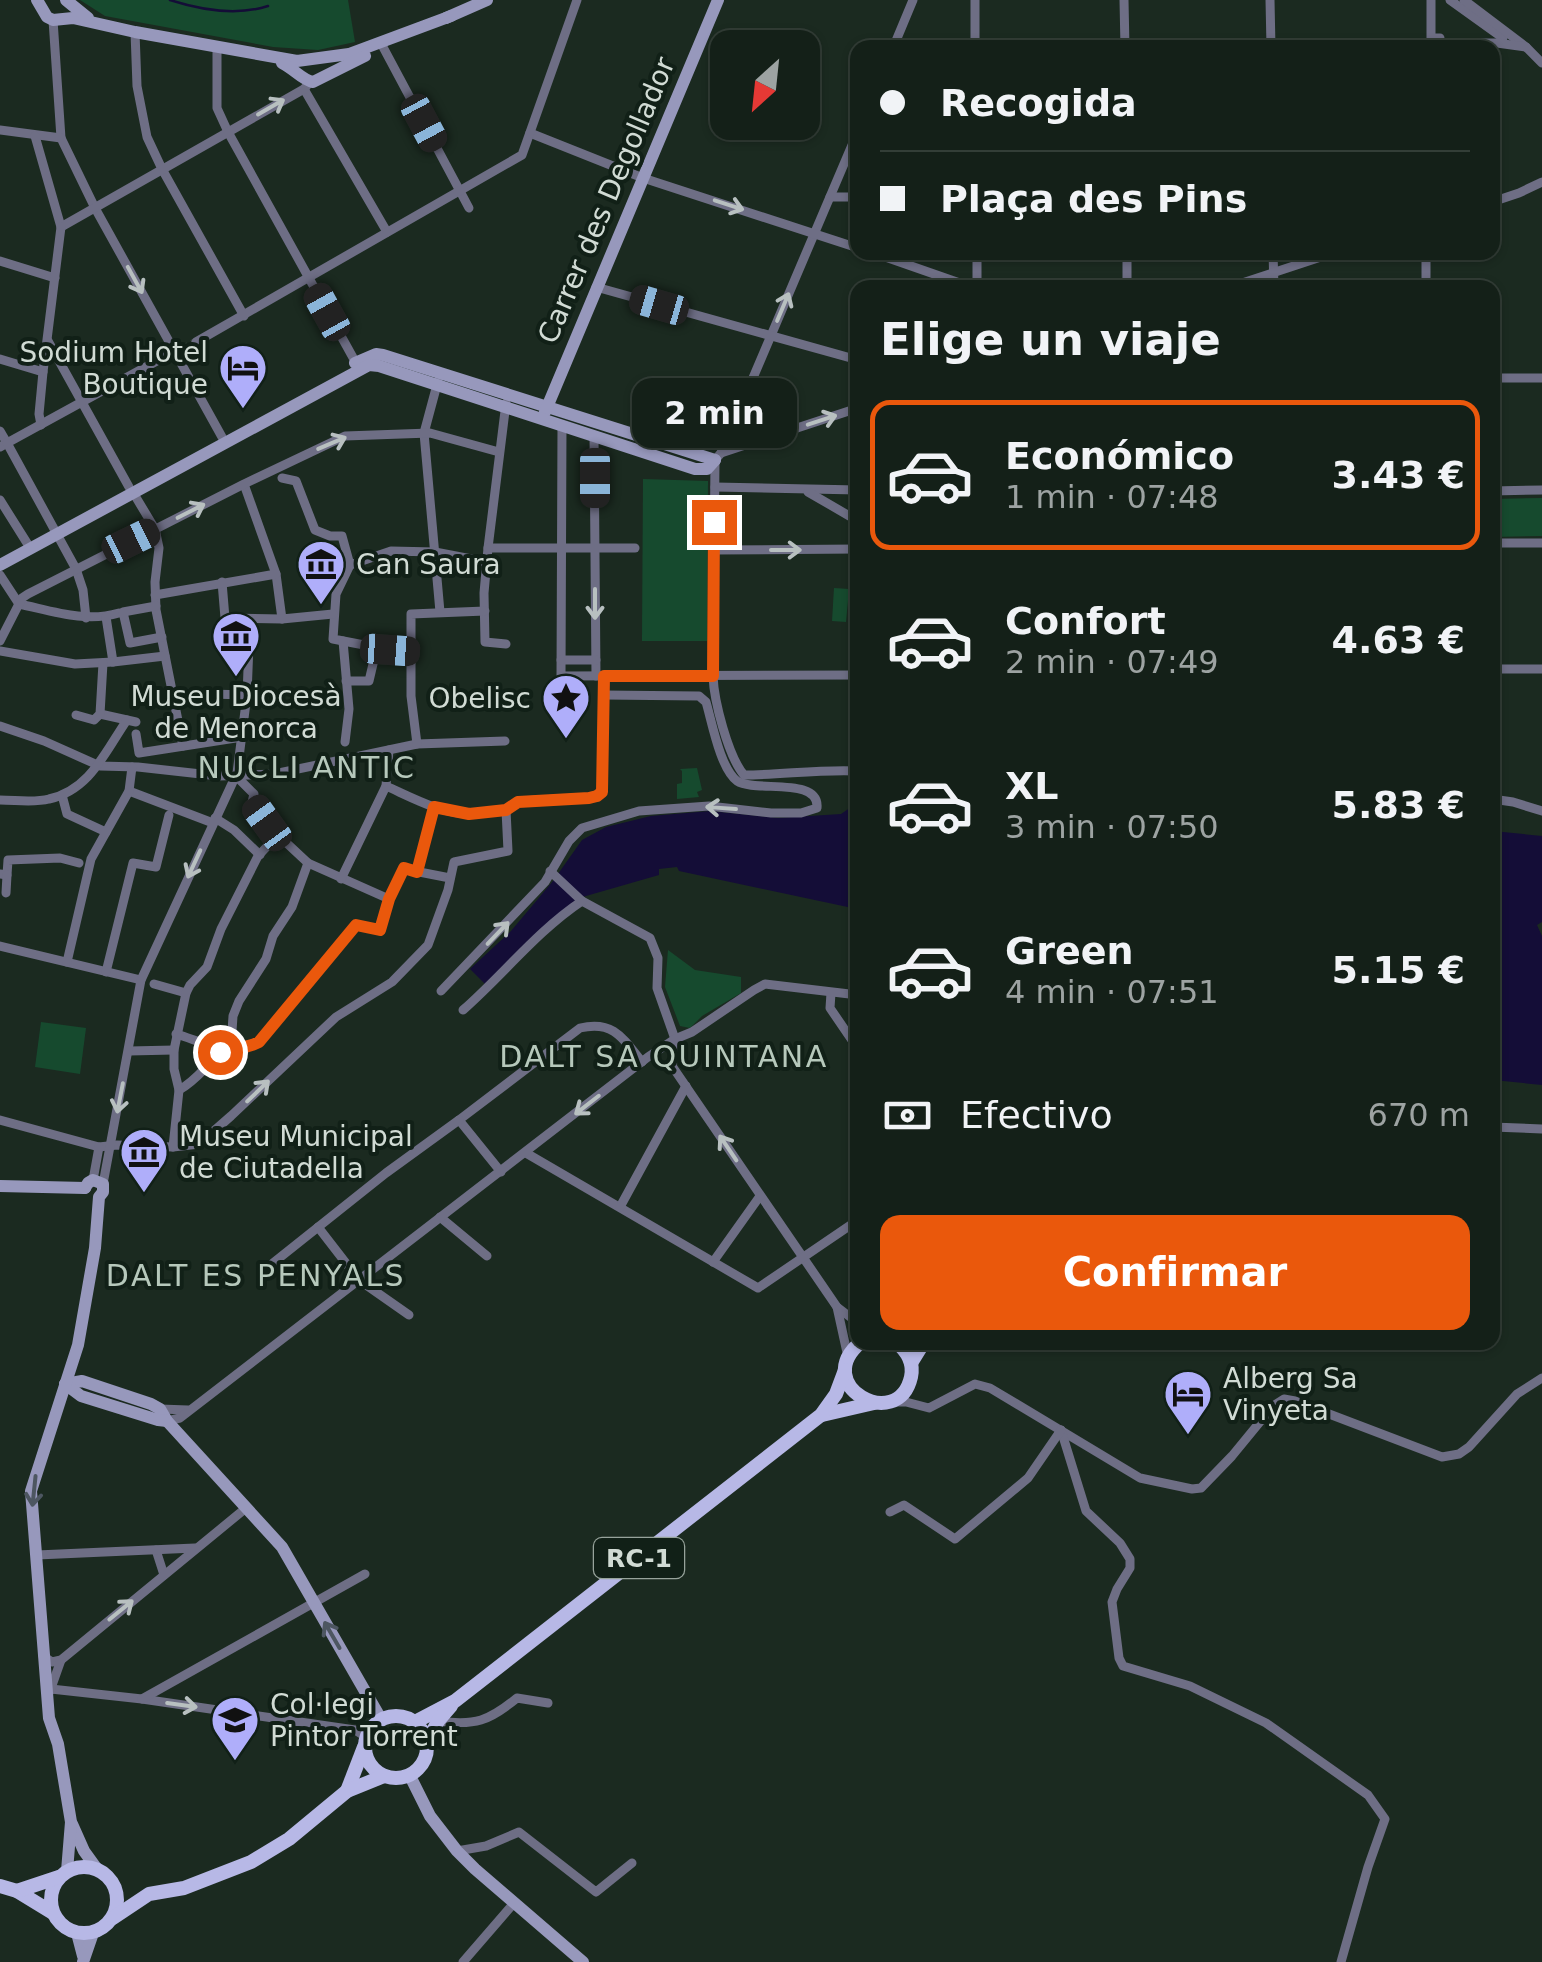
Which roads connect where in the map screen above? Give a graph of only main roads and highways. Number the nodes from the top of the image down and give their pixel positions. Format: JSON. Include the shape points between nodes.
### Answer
{"nodes":[{"id":1,"x":855,"y":1350,"type":"edge"},
{"id":2,"x":904,"y":1350,"type":"edge"},
{"id":3,"x":919,"y":1350,"type":"edge"},
{"id":4,"x":911,"y":1363,"type":"junction"},
{"id":5,"x":846,"y":1364,"type":"junction"},
{"id":6,"x":882,"y":1402,"type":"junction"},
{"id":7,"x":821,"y":1415,"type":"junction"},
{"id":8,"x":456,"y":1701,"type":"junction"},
{"id":9,"x":415,"y":1722,"type":"junction"},
{"id":10,"x":365,"y":1742,"type":"junction"},
{"id":11,"x":427,"y":1742,"type":"junction"},
{"id":12,"x":384,"y":1776,"type":"junction"},
{"id":13,"x":347,"y":1791,"type":"junction"},
{"id":14,"x":64,"y":1874,"type":"junction"},
{"id":15,"x":114,"y":1884,"type":"junction"},
{"id":16,"x":0,"y":1886,"type":"edge"},
{"id":17,"x":17,"y":1891,"type":"junction"},
{"id":18,"x":149,"y":1894,"type":"junction"},
{"id":19,"x":53,"y":1913,"type":"junction"},
{"id":20,"x":112,"y":1918,"type":"junction"}],
"edges":[{"from":1,"to":5,"type":"main road","number":"RC-1"},
{"from":2,"to":4,"type":"main road"},
{"from":3,"to":4,"type":"main road"},
{"from":4,"to":6,"type":"main road","via":[[904,1392]]},
{"from":5,"to":6,"type":"main road","via":[[853,1392]]},
{"from":5,"to":7,"type":"main road","number":"RC-1"},
{"from":6,"to":7,"type":"main road","number":"RC-1"},
{"from":7,"to":8,"type":"main road","number":"RC-1"},
{"from":8,"to":9,"type":"main road","number":"RC-1"},
{"from":8,"to":11,"type":"main road","number":"RC-1"},
{"from":9,"to":10,"type":"main road","via":[[381,1719]]},
{"from":9,"to":11,"type":"main road"},
{"from":10,"to":12,"type":"main road","via":[[370,1764]]},
{"from":10,"to":13,"type":"main road"},
{"from":11,"to":12,"type":"main road","number":"RC-1","via":[[424,1762],[410,1776]]},
{"from":12,"to":13,"type":"main road"},
{"from":13,"to":18,"type":"main road","via":[[252,1862]]},
{"from":14,"to":15,"type":"main road","via":[[97,1870]]},
{"from":14,"to":17,"type":"main road"},
{"from":14,"to":19,"type":"main road","via":[[51,1894]]},
{"from":15,"to":18,"type":"main road"},
{"from":15,"to":20,"type":"main road"},
{"from":16,"to":17,"type":"main road"},
{"from":17,"to":19,"type":"main road"},
{"from":18,"to":20,"type":"main road"},
{"from":19,"to":20,"type":"main road","via":[[63,1926],[85,1933]]}]}
